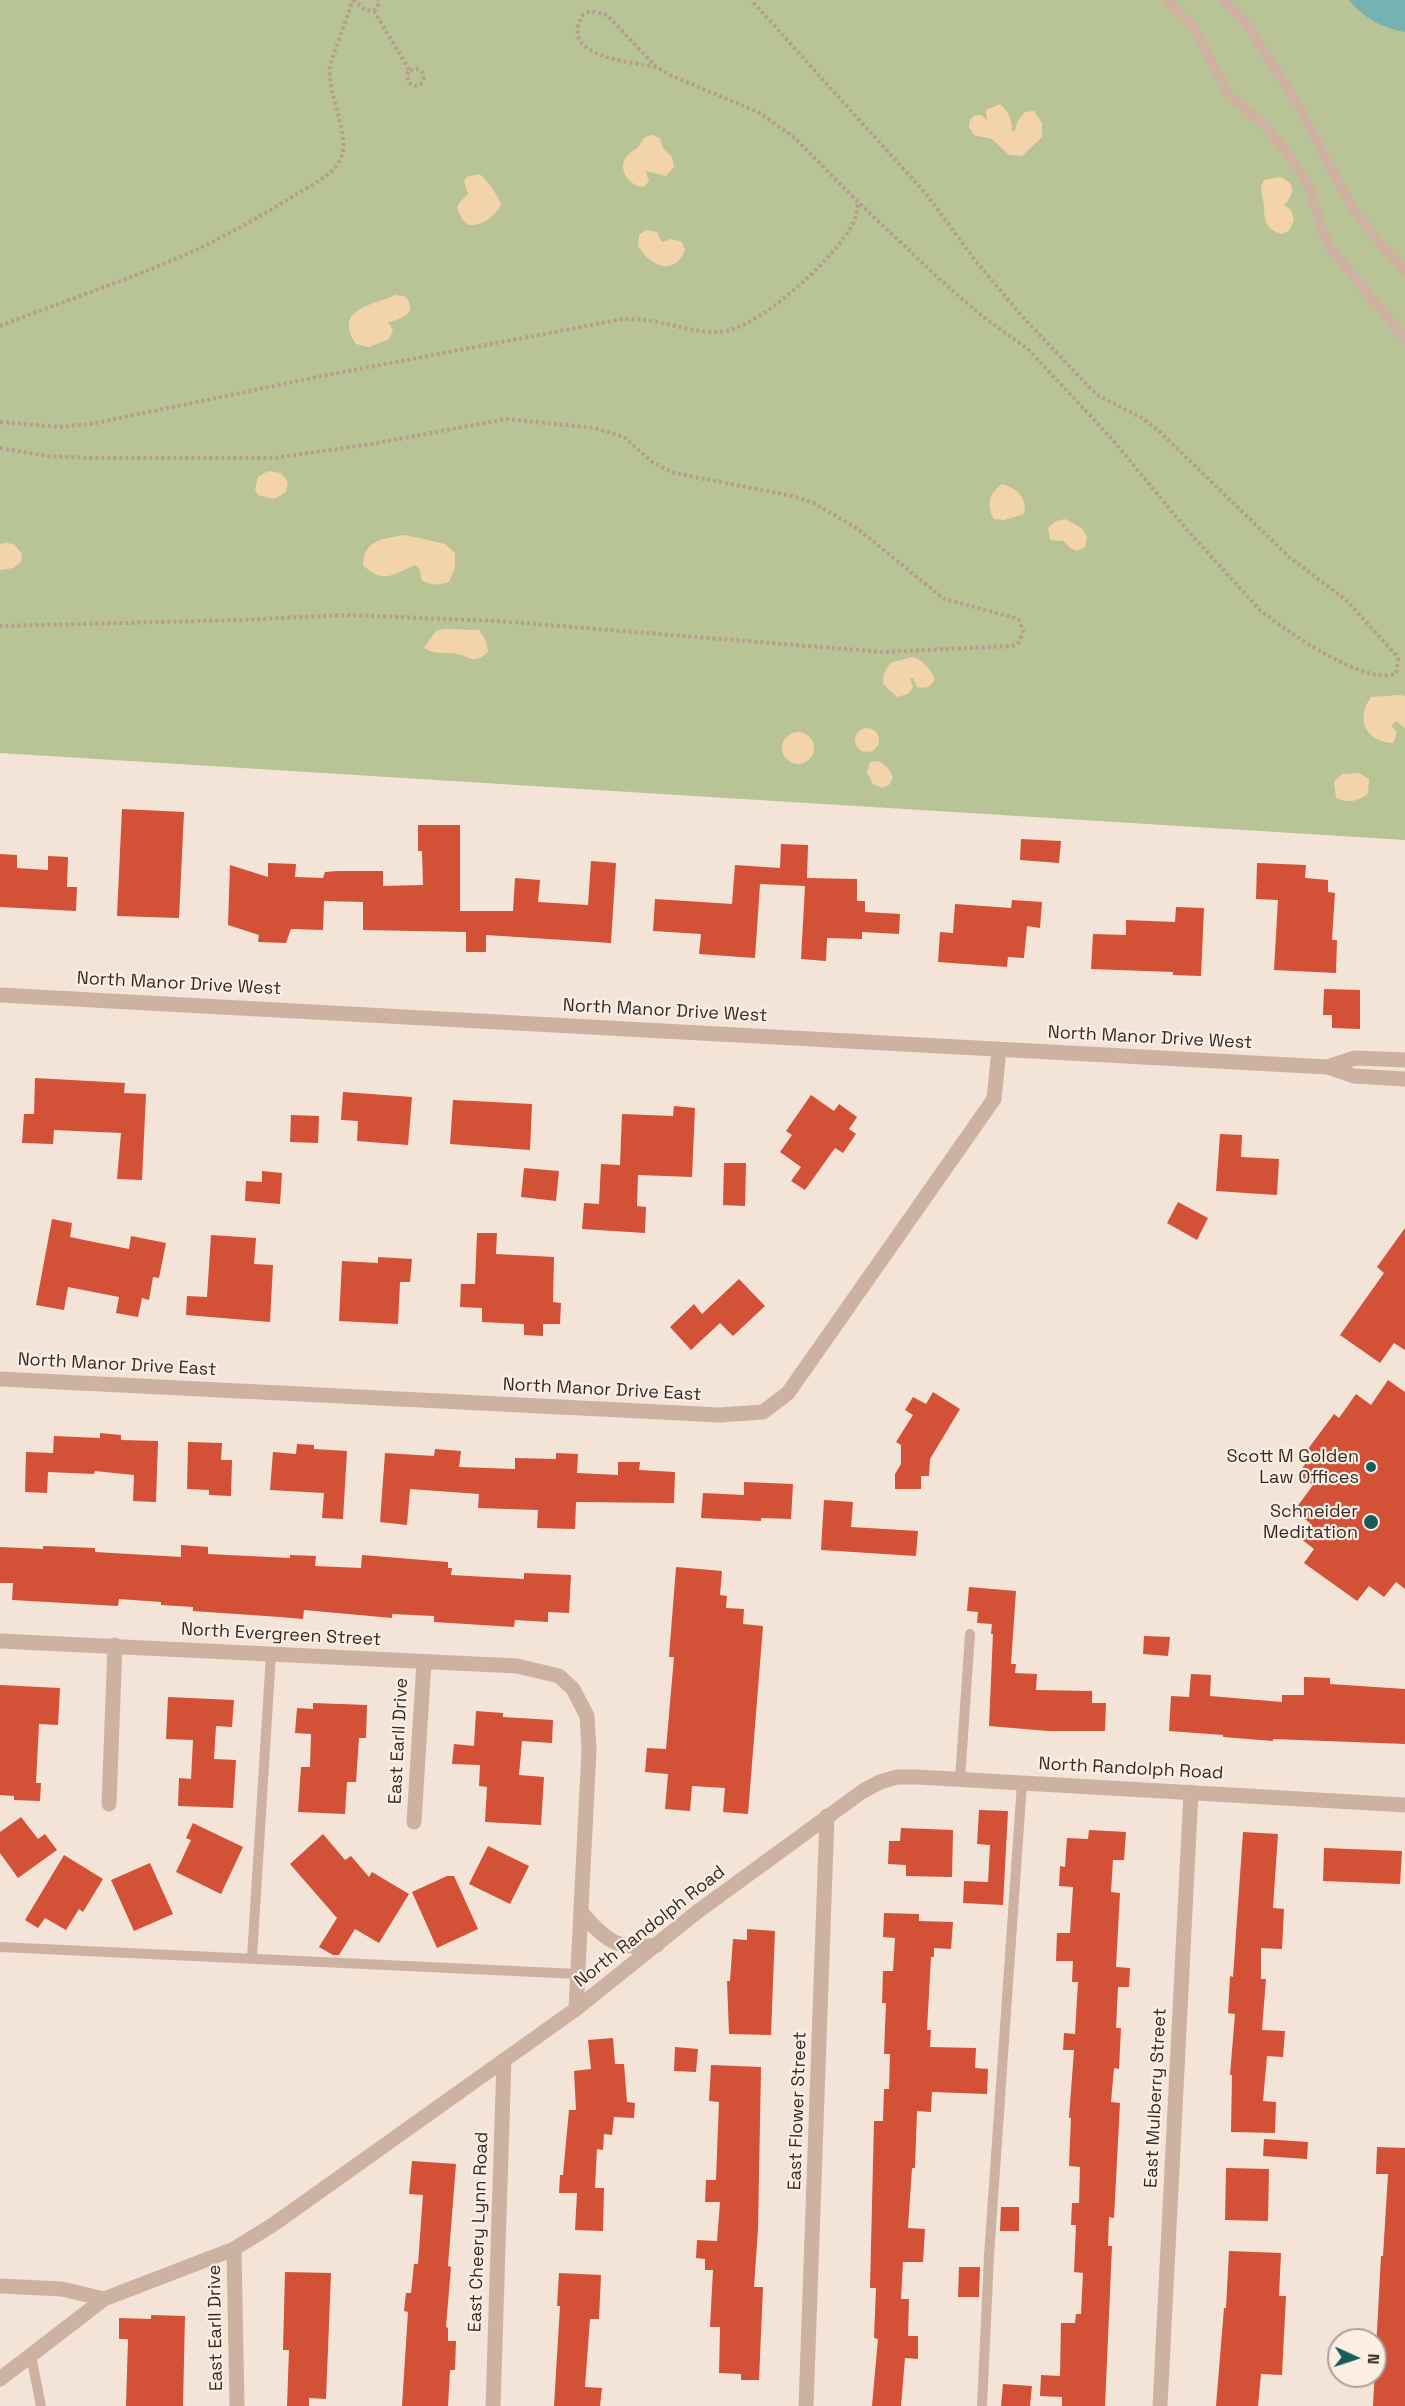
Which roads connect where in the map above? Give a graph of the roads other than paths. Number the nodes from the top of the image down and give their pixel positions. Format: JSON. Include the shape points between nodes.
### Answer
{"nodes":[{"id":1,"x":1166,"y":0,"type":"edge"},
{"id":2,"x":1223,"y":0,"type":"edge"},
{"id":3,"x":1405,"y":271,"type":"edge"},
{"id":4,"x":1405,"y":338,"type":"edge"},
{"id":5,"x":0,"y":995,"type":"edge"},
{"id":6,"x":999,"y":1049,"type":"junction"},
{"id":7,"x":1405,"y":1060,"type":"edge"},
{"id":8,"x":1327,"y":1067,"type":"junction"},
{"id":9,"x":1405,"y":1079,"type":"edge"},
{"id":10,"x":0,"y":1378,"type":"edge"},
{"id":11,"x":970,"y":1634,"type":"dead end"},
{"id":12,"x":0,"y":1641,"type":"edge"},
{"id":13,"x":115,"y":1645,"type":"junction"},
{"id":14,"x":271,"y":1654,"type":"junction"},
{"id":15,"x":424,"y":1662,"type":"junction"},
{"id":16,"x":960,"y":1779,"type":"junction"},
{"id":17,"x":1022,"y":1783,"type":"junction"},
{"id":18,"x":1191,"y":1792,"type":"junction"},
{"id":19,"x":109,"y":1804,"type":"dead end"},
{"id":20,"x":1405,"y":1805,"type":"edge"},
{"id":21,"x":827,"y":1816,"type":"junction"},
{"id":22,"x":414,"y":1822,"type":"dead end"},
{"id":23,"x":581,"y":1912,"type":"junction"},
{"id":24,"x":658,"y":1945,"type":"junction"},
{"id":25,"x":0,"y":1947,"type":"edge"},
{"id":26,"x":252,"y":1958,"type":"junction"},
{"id":27,"x":578,"y":1974,"type":"junction"},
{"id":28,"x":576,"y":2009,"type":"junction"},
{"id":29,"x":504,"y":2060,"type":"junction"},
{"id":30,"x":234,"y":2249,"type":"junction"},
{"id":31,"x":0,"y":2286,"type":"edge"},
{"id":32,"x":104,"y":2299,"type":"junction"},
{"id":33,"x":31,"y":2356,"type":"junction"},
{"id":34,"x":0,"y":2379,"type":"edge"},
{"id":35,"x":41,"y":2406,"type":"edge"},
{"id":36,"x":237,"y":2406,"type":"edge"},
{"id":37,"x":493,"y":2406,"type":"edge"},
{"id":38,"x":806,"y":2406,"type":"edge"},
{"id":39,"x":982,"y":2406,"type":"edge"},
{"id":40,"x":1160,"y":2406,"type":"edge"}],
"edges":[{"from":1,"to":4,"type":"lane","via":[[1202,40],[1229,95],[1266,127],[1298,166],[1330,248]]},
{"from":2,"to":3,"type":"lane","via":[[1246,23],[1268,56],[1355,211]]},
{"from":5,"to":6,"type":"street","name":"North Manor Drive West"},
{"from":6,"to":8,"type":"street","name":"North Manor Drive West"},
{"from":6,"to":10,"type":"street","name":"North Manor Drive East","via":[[994,1099],[788,1393],[763,1412],[720,1415]]},
{"from":7,"to":8,"type":"street","name":"North Manor Drive West","via":[[1355,1058]]},
{"from":8,"to":9,"type":"street","name":"North Manor Drive West","via":[[1354,1076]]},
{"from":11,"to":16,"type":"lane"},
{"from":12,"to":13,"type":"street","name":"North Evergreen Street"},
{"from":13,"to":14,"type":"street","name":"North Evergreen Street"},
{"from":13,"to":19,"type":"street"},
{"from":14,"to":15,"type":"street","name":"North Evergreen Street"},
{"from":14,"to":26,"type":"lane"},
{"from":15,"to":22,"type":"street","name":"East Earll Drive"},
{"from":15,"to":23,"type":"street","name":"North Evergreen Street","via":[[516,1666],[560,1676],[573,1689],[587,1716],[590,1750]]},
{"from":16,"to":17,"type":"street","name":"North Randolph Road"},
{"from":16,"to":21,"type":"street","name":"North Randolph Road","via":[[897,1777],[880,1782]]},
{"from":17,"to":18,"type":"street","name":"North Randolph Road"},
{"from":17,"to":39,"type":"lane"},
{"from":18,"to":20,"type":"street","name":"North Randolph Road"},
{"from":18,"to":40,"type":"street","name":"East Mulberry Street"},
{"from":21,"to":24,"type":"street","name":"North Randolph Road"},
{"from":21,"to":38,"type":"street","name":"East Flower Street"},
{"from":23,"to":24,"type":"street","via":[[612,1943],[626,1947]]},
{"from":23,"to":27,"type":"street"},
{"from":24,"to":28,"type":"street","name":"North Randolph Road"},
{"from":25,"to":26,"type":"lane"},
{"from":26,"to":27,"type":"lane"},
{"from":27,"to":28,"type":"street"},
{"from":28,"to":29,"type":"street","name":"North Randolph Road"},
{"from":29,"to":30,"type":"street","name":"North Randolph Road"},
{"from":29,"to":37,"type":"street","name":"East Cheery Lynn Road"},
{"from":30,"to":32,"type":"street","name":"North Randolph Road"},
{"from":30,"to":36,"type":"street","name":"East Earll Drive"},
{"from":31,"to":32,"type":"street","via":[[62,2289]]},
{"from":32,"to":33,"type":"street","name":"North Randolph Road"},
{"from":33,"to":34,"type":"street","name":"North Randolph Road"},
{"from":33,"to":35,"type":"lane"}]}
